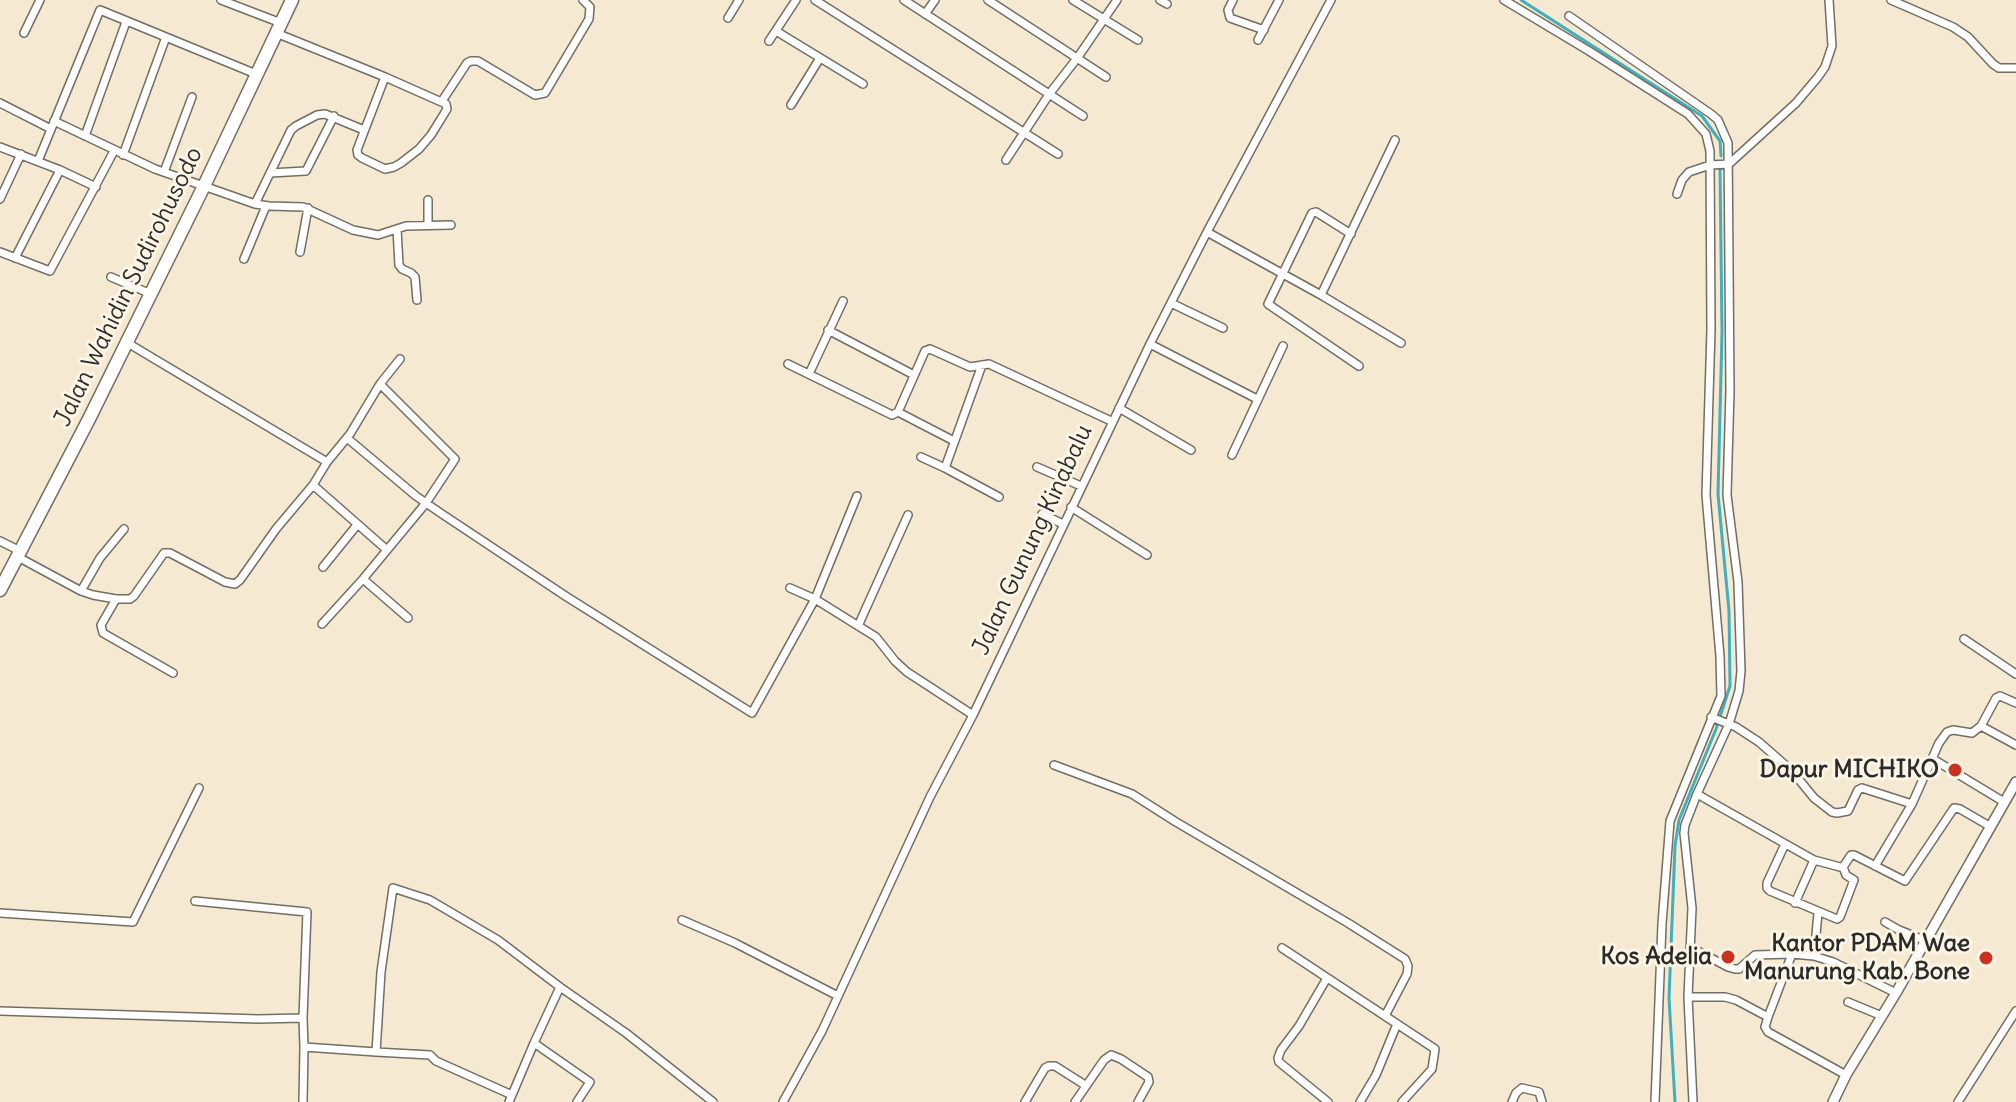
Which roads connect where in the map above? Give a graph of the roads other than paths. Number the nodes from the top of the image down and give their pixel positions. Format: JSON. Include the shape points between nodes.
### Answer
{"nodes":[{"id":1,"x":40,"y":0,"type":"edge"},
{"id":2,"x":221,"y":0,"type":"edge"},
{"id":3,"x":292,"y":0,"type":"edge"},
{"id":4,"x":583,"y":0,"type":"edge"},
{"id":5,"x":739,"y":0,"type":"edge"},
{"id":6,"x":796,"y":0,"type":"edge"},
{"id":7,"x":815,"y":0,"type":"edge"},
{"id":8,"x":904,"y":0,"type":"edge"},
{"id":9,"x":935,"y":0,"type":"edge"},
{"id":10,"x":988,"y":0,"type":"edge"},
{"id":11,"x":1073,"y":0,"type":"edge"},
{"id":12,"x":1117,"y":0,"type":"edge"},
{"id":13,"x":1233,"y":0,"type":"edge"},
{"id":14,"x":1279,"y":0,"type":"edge"},
{"id":15,"x":1331,"y":0,"type":"edge"},
{"id":16,"x":1504,"y":0,"type":"edge"},
{"id":17,"x":1829,"y":0,"type":"edge"},
{"id":18,"x":1891,"y":0,"type":"edge"},
{"id":19,"x":1905,"y":2,"type":"edge"},
{"id":20,"x":925,"y":14,"type":"junction"},
{"id":21,"x":1569,"y":16,"type":"dead end"},
{"id":22,"x":728,"y":18,"type":"dead end"},
{"id":23,"x":1105,"y":20,"type":"junction"},
{"id":24,"x":126,"y":22,"type":"junction"},
{"id":25,"x":279,"y":28,"type":"junction"},
{"id":26,"x":1264,"y":30,"type":"junction"},
{"id":27,"x":776,"y":31,"type":"junction"},
{"id":28,"x":24,"y":33,"type":"dead end"},
{"id":29,"x":166,"y":37,"type":"junction"},
{"id":30,"x":1138,"y":40,"type":"dead end"},
{"id":31,"x":1258,"y":40,"type":"dead end"},
{"id":32,"x":769,"y":41,"type":"dead end"},
{"id":33,"x":1078,"y":57,"type":"junction"},
{"id":34,"x":820,"y":58,"type":"junction"},
{"id":35,"x":2016,"y":68,"type":"edge"},
{"id":36,"x":256,"y":74,"type":"junction"},
{"id":37,"x":385,"y":77,"type":"junction"},
{"id":38,"x":1106,"y":77,"type":"dead end"},
{"id":39,"x":863,"y":84,"type":"dead end"},
{"id":40,"x":1050,"y":93,"type":"junction"},
{"id":41,"x":192,"y":97,"type":"dead end"},
{"id":42,"x":442,"y":101,"type":"junction"},
{"id":43,"x":0,"y":103,"type":"edge"},
{"id":44,"x":791,"y":105,"type":"dead end"},
{"id":45,"x":334,"y":116,"type":"junction"},
{"id":46,"x":1083,"y":116,"type":"dead end"},
{"id":47,"x":53,"y":125,"type":"junction"},
{"id":48,"x":364,"y":130,"type":"junction"},
{"id":49,"x":1024,"y":131,"type":"junction"},
{"id":50,"x":85,"y":136,"type":"junction"},
{"id":51,"x":1395,"y":140,"type":"dead end"},
{"id":52,"x":0,"y":147,"type":"edge"},
{"id":53,"x":114,"y":151,"type":"junction"},
{"id":54,"x":21,"y":154,"type":"junction"},
{"id":55,"x":1058,"y":154,"type":"dead end"},
{"id":56,"x":123,"y":155,"type":"junction"},
{"id":57,"x":1006,"y":160,"type":"dead end"},
{"id":58,"x":38,"y":161,"type":"junction"},
{"id":59,"x":1727,"y":164,"type":"junction"},
{"id":60,"x":1713,"y":165,"type":"junction"},
{"id":61,"x":60,"y":170,"type":"junction"},
{"id":62,"x":164,"y":172,"type":"junction"},
{"id":63,"x":270,"y":173,"type":"junction"},
{"id":64,"x":204,"y":186,"type":"junction"},
{"id":65,"x":96,"y":187,"type":"junction"},
{"id":66,"x":1677,"y":194,"type":"dead end"},
{"id":67,"x":0,"y":199,"type":"edge"},
{"id":68,"x":428,"y":200,"type":"dead end"},
{"id":69,"x":255,"y":204,"type":"junction"},
{"id":70,"x":266,"y":206,"type":"junction"},
{"id":71,"x":308,"y":208,"type":"junction"},
{"id":72,"x":428,"y":224,"type":"junction"},
{"id":73,"x":451,"y":225,"type":"dead end"},
{"id":74,"x":397,"y":229,"type":"junction"},
{"id":75,"x":1207,"y":232,"type":"junction"},
{"id":76,"x":1351,"y":234,"type":"junction"},
{"id":77,"x":0,"y":252,"type":"edge"},
{"id":78,"x":300,"y":252,"type":"dead end"},
{"id":79,"x":15,"y":258,"type":"junction"},
{"id":80,"x":244,"y":259,"type":"dead end"},
{"id":81,"x":1283,"y":274,"type":"junction"},
{"id":82,"x":111,"y":277,"type":"dead end"},
{"id":83,"x":151,"y":294,"type":"junction"},
{"id":84,"x":1321,"y":295,"type":"junction"},
{"id":85,"x":417,"y":300,"type":"dead end"},
{"id":86,"x":843,"y":301,"type":"dead end"},
{"id":87,"x":1171,"y":303,"type":"junction"},
{"id":88,"x":1223,"y":328,"type":"dead end"},
{"id":89,"x":828,"y":330,"type":"junction"},
{"id":90,"x":126,"y":342,"type":"junction"},
{"id":91,"x":1401,"y":343,"type":"dead end"},
{"id":92,"x":1150,"y":344,"type":"junction"},
{"id":93,"x":1283,"y":346,"type":"dead end"},
{"id":94,"x":400,"y":359,"type":"dead end"},
{"id":95,"x":788,"y":364,"type":"dead end"},
{"id":96,"x":982,"y":365,"type":"junction"},
{"id":97,"x":1359,"y":366,"type":"dead end"},
{"id":98,"x":809,"y":374,"type":"junction"},
{"id":99,"x":914,"y":375,"type":"junction"},
{"id":100,"x":380,"y":384,"type":"junction"},
{"id":101,"x":1257,"y":399,"type":"junction"},
{"id":102,"x":1119,"y":408,"type":"junction"},
{"id":103,"x":898,"y":412,"type":"junction"},
{"id":104,"x":1111,"y":421,"type":"junction"},
{"id":105,"x":347,"y":438,"type":"junction"},
{"id":106,"x":954,"y":441,"type":"junction"},
{"id":107,"x":1191,"y":450,"type":"dead end"},
{"id":108,"x":1232,"y":455,"type":"dead end"},
{"id":109,"x":921,"y":457,"type":"dead end"},
{"id":110,"x":327,"y":462,"type":"junction"},
{"id":111,"x":1037,"y":467,"type":"dead end"},
{"id":112,"x":945,"y":468,"type":"junction"},
{"id":113,"x":313,"y":485,"type":"junction"},
{"id":114,"x":1081,"y":486,"type":"junction"},
{"id":115,"x":857,"y":496,"type":"dead end"},
{"id":116,"x":999,"y":497,"type":"dead end"},
{"id":117,"x":426,"y":503,"type":"junction"},
{"id":118,"x":1071,"y":507,"type":"junction"},
{"id":119,"x":1042,"y":514,"type":"dead end"},
{"id":120,"x":908,"y":515,"type":"dead end"},
{"id":121,"x":1063,"y":524,"type":"junction"},
{"id":122,"x":357,"y":525,"type":"junction"},
{"id":123,"x":124,"y":529,"type":"dead end"},
{"id":124,"x":0,"y":541,"type":"edge"},
{"id":125,"x":387,"y":550,"type":"junction"},
{"id":126,"x":19,"y":554,"type":"junction"},
{"id":127,"x":1147,"y":555,"type":"dead end"},
{"id":128,"x":323,"y":567,"type":"dead end"},
{"id":129,"x":363,"y":579,"type":"junction"},
{"id":130,"x":790,"y":588,"type":"dead end"},
{"id":131,"x":0,"y":590,"type":"edge"},
{"id":132,"x":81,"y":591,"type":"junction"},
{"id":133,"x":116,"y":599,"type":"junction"},
{"id":134,"x":815,"y":599,"type":"junction"},
{"id":135,"x":408,"y":618,"type":"dead end"},
{"id":136,"x":322,"y":624,"type":"dead end"},
{"id":137,"x":858,"y":626,"type":"junction"},
{"id":138,"x":1964,"y":639,"type":"dead end"},
{"id":139,"x":173,"y":673,"type":"dead end"},
{"id":140,"x":2016,"y":674,"type":"edge"},
{"id":141,"x":2016,"y":703,"type":"edge"},
{"id":142,"x":973,"y":715,"type":"junction"},
{"id":143,"x":1713,"y":718,"type":"junction"},
{"id":144,"x":1727,"y":723,"type":"junction"},
{"id":145,"x":1981,"y":726,"type":"junction"},
{"id":146,"x":2016,"y":745,"type":"edge"},
{"id":147,"x":1933,"y":759,"type":"junction"},
{"id":148,"x":1054,"y":765,"type":"dead end"},
{"id":149,"x":2016,"y":782,"type":"edge"},
{"id":150,"x":199,"y":788,"type":"dead end"},
{"id":151,"x":1697,"y":794,"type":"junction"},
{"id":152,"x":2004,"y":802,"type":"junction"},
{"id":153,"x":1912,"y":804,"type":"junction"},
{"id":154,"x":1991,"y":827,"type":"junction"},
{"id":155,"x":1785,"y":844,"type":"junction"},
{"id":156,"x":1814,"y":860,"type":"junction"},
{"id":157,"x":1875,"y":866,"type":"junction"},
{"id":158,"x":1843,"y":867,"type":"junction"},
{"id":159,"x":195,"y":901,"type":"dead end"},
{"id":160,"x":1795,"y":903,"type":"junction"},
{"id":161,"x":0,"y":913,"type":"edge"},
{"id":162,"x":1818,"y":913,"type":"junction"},
{"id":163,"x":682,"y":920,"type":"dead end"},
{"id":164,"x":1885,"y":922,"type":"dead end"},
{"id":165,"x":1926,"y":941,"type":"junction"},
{"id":166,"x":1690,"y":947,"type":"junction"},
{"id":167,"x":1282,"y":948,"type":"dead end"},
{"id":168,"x":1792,"y":954,"type":"junction"},
{"id":169,"x":1814,"y":956,"type":"junction"},
{"id":170,"x":1327,"y":978,"type":"junction"},
{"id":171,"x":560,"y":987,"type":"junction"},
{"id":172,"x":1896,"y":993,"type":"junction"},
{"id":173,"x":838,"y":996,"type":"junction"},
{"id":174,"x":1688,"y":997,"type":"junction"},
{"id":175,"x":1848,"y":1002,"type":"dead end"},
{"id":176,"x":0,"y":1011,"type":"edge"},
{"id":177,"x":2016,"y":1011,"type":"edge"},
{"id":178,"x":1385,"y":1016,"type":"junction"},
{"id":179,"x":1882,"y":1016,"type":"junction"},
{"id":180,"x":1768,"y":1017,"type":"junction"},
{"id":181,"x":303,"y":1018,"type":"junction"},
{"id":182,"x":1397,"y":1024,"type":"junction"},
{"id":183,"x":534,"y":1043,"type":"junction"},
{"id":184,"x":304,"y":1047,"type":"junction"},
{"id":185,"x":376,"y":1052,"type":"junction"},
{"id":186,"x":1846,"y":1075,"type":"junction"},
{"id":187,"x":1085,"y":1085,"type":"junction"},
{"id":188,"x":511,"y":1098,"type":"edge"},
{"id":189,"x":303,"y":1102,"type":"edge"},
{"id":190,"x":577,"y":1102,"type":"edge"},
{"id":191,"x":713,"y":1102,"type":"edge"},
{"id":192,"x":783,"y":1102,"type":"edge"},
{"id":193,"x":1025,"y":1102,"type":"edge"},
{"id":194,"x":1075,"y":1102,"type":"edge"},
{"id":195,"x":1138,"y":1102,"type":"edge"},
{"id":196,"x":1328,"y":1102,"type":"edge"},
{"id":197,"x":1360,"y":1102,"type":"edge"},
{"id":198,"x":1402,"y":1102,"type":"edge"},
{"id":199,"x":1512,"y":1102,"type":"edge"},
{"id":200,"x":1542,"y":1102,"type":"edge"},
{"id":201,"x":1655,"y":1102,"type":"edge"},
{"id":202,"x":1693,"y":1102,"type":"edge"},
{"id":203,"x":1833,"y":1102,"type":"edge"},
{"id":204,"x":1958,"y":1102,"type":"edge"}],
"edges":[{"from":1,"to":28,"type":"street"},
{"from":2,"to":25,"type":"street"},
{"from":3,"to":25,"type":"highway","name":"Jalan Wahidin Sudirohusodo"},
{"from":4,"to":42,"type":"street","via":[[590,7],[589,19],[545,93],[535,95],[471,61]]},
{"from":5,"to":22,"type":"street"},
{"from":6,"to":27,"type":"street"},
{"from":7,"to":49,"type":"street"},
{"from":8,"to":20,"type":"street"},
{"from":9,"to":20,"type":"street"},
{"from":10,"to":33,"type":"street"},
{"from":11,"to":23,"type":"street"},
{"from":12,"to":23,"type":"street"},
{"from":13,"to":26,"type":"street","via":[[1230,18]]},
{"from":14,"to":26,"type":"street"},
{"from":15,"to":75,"type":"street","name":"Jalan Gunung Kinabalu"},
{"from":16,"to":60,"type":"street","via":[[1688,114],[1706,134]]},
{"from":17,"to":59,"type":"street","via":[[1832,46],[1825,67],[1796,103]]},
{"from":18,"to":19,"type":"street"},
{"from":19,"to":35,"type":"street","via":[[1968,37],[1999,68]]},
{"from":20,"to":40,"type":"street"},
{"from":21,"to":59,"type":"street","via":[[1718,120],[1728,143]]},
{"from":23,"to":30,"type":"street"},
{"from":23,"to":33,"type":"street"},
{"from":24,"to":29,"type":"street"},
{"from":24,"to":47,"type":"street","via":[[98,11]]},
{"from":24,"to":50,"type":"street"},
{"from":25,"to":36,"type":"highway","name":"Jalan Wahidin Sudirohusodo"},
{"from":25,"to":37,"type":"street"},
{"from":26,"to":31,"type":"street"},
{"from":27,"to":32,"type":"street"},
{"from":27,"to":34,"type":"street"},
{"from":29,"to":36,"type":"street"},
{"from":29,"to":56,"type":"street"},
{"from":33,"to":38,"type":"street"},
{"from":33,"to":40,"type":"street"},
{"from":34,"to":39,"type":"street"},
{"from":34,"to":44,"type":"street"},
{"from":36,"to":64,"type":"highway","name":"Jalan Wahidin Sudirohusodo"},
{"from":37,"to":42,"type":"street"},
{"from":37,"to":48,"type":"street"},
{"from":40,"to":46,"type":"street"},
{"from":40,"to":49,"type":"street"},
{"from":41,"to":62,"type":"street"},
{"from":42,"to":48,"type":"street","via":[[447,109],[431,135],[394,167],[378,167],[358,155]]},
{"from":43,"to":47,"type":"street"},
{"from":45,"to":48,"type":"street"},
{"from":45,"to":63,"type":"street","via":[[317,115],[294,128]]},
{"from":45,"to":63,"type":"street","via":[[306,171]]},
{"from":47,"to":50,"type":"street"},
{"from":47,"to":58,"type":"street"},
{"from":49,"to":55,"type":"street"},
{"from":49,"to":57,"type":"street"},
{"from":50,"to":53,"type":"street"},
{"from":51,"to":76,"type":"street"},
{"from":52,"to":54,"type":"street"},
{"from":53,"to":56,"type":"street"},
{"from":53,"to":65,"type":"street"},
{"from":54,"to":58,"type":"street"},
{"from":54,"to":67,"type":"street"},
{"from":56,"to":62,"type":"street"},
{"from":58,"to":61,"type":"street"},
{"from":59,"to":60,"type":"street"},
{"from":59,"to":144,"type":"street","via":[[1727,495],[1738,582],[1741,671]]},
{"from":60,"to":66,"type":"street","via":[[1689,172]]},
{"from":60,"to":143,"type":"street","via":[[1706,495],[1721,696]]},
{"from":61,"to":65,"type":"street"},
{"from":61,"to":79,"type":"street"},
{"from":62,"to":64,"type":"street"},
{"from":63,"to":69,"type":"street"},
{"from":64,"to":69,"type":"street"},
{"from":64,"to":83,"type":"highway","name":"Jalan Wahidin Sudirohusodo"},
{"from":65,"to":79,"type":"street","via":[[50,271]]},
{"from":68,"to":72,"type":"street"},
{"from":69,"to":70,"type":"street"},
{"from":70,"to":71,"type":"street"},
{"from":70,"to":80,"type":"street"},
{"from":71,"to":74,"type":"street","via":[[368,234]]},
{"from":71,"to":78,"type":"street"},
{"from":72,"to":73,"type":"street"},
{"from":72,"to":74,"type":"street"},
{"from":74,"to":85,"type":"street","via":[[399,265],[415,277]]},
{"from":75,"to":81,"type":"street"},
{"from":75,"to":87,"type":"street","name":"Jalan Gunung Kinabalu"},
{"from":76,"to":81,"type":"street","via":[[1314,212]]},
{"from":76,"to":84,"type":"street"},
{"from":77,"to":79,"type":"street"},
{"from":81,"to":84,"type":"street"},
{"from":81,"to":97,"type":"street","via":[[1268,305]]},
{"from":82,"to":83,"type":"street"},
{"from":83,"to":90,"type":"highway","name":"Jalan Wahidin Sudirohusodo"},
{"from":84,"to":91,"type":"street"},
{"from":86,"to":89,"type":"street"},
{"from":87,"to":88,"type":"street"},
{"from":87,"to":92,"type":"street","name":"Jalan Gunung Kinabalu"},
{"from":89,"to":98,"type":"street"},
{"from":89,"to":99,"type":"street"},
{"from":90,"to":110,"type":"street"},
{"from":90,"to":126,"type":"highway","name":"Jalan Wahidin Sudirohusodo"},
{"from":92,"to":101,"type":"street"},
{"from":92,"to":102,"type":"street","name":"Jalan Gunung Kinabalu"},
{"from":93,"to":101,"type":"street"},
{"from":94,"to":100,"type":"street"},
{"from":95,"to":98,"type":"street"},
{"from":96,"to":99,"type":"street","via":[[970,367],[928,349]]},
{"from":96,"to":104,"type":"street"},
{"from":96,"to":106,"type":"street"},
{"from":98,"to":103,"type":"street","via":[[889,415]]},
{"from":99,"to":103,"type":"street"},
{"from":100,"to":105,"type":"street"},
{"from":100,"to":117,"type":"street","via":[[455,457]]},
{"from":101,"to":108,"type":"street"},
{"from":102,"to":104,"type":"street","name":"Jalan Gunung Kinabalu"},
{"from":102,"to":107,"type":"street"},
{"from":103,"to":106,"type":"street"},
{"from":104,"to":114,"type":"street","name":"Jalan Gunung Kinabalu"},
{"from":105,"to":110,"type":"street"},
{"from":105,"to":117,"type":"street"},
{"from":106,"to":112,"type":"street"},
{"from":109,"to":112,"type":"street"},
{"from":110,"to":113,"type":"street"},
{"from":111,"to":114,"type":"street"},
{"from":112,"to":116,"type":"street"},
{"from":113,"to":122,"type":"street"},
{"from":113,"to":133,"type":"street","via":[[235,584],[164,553],[134,596]]},
{"from":114,"to":118,"type":"street","name":"Jalan Gunung Kinabalu"},
{"from":115,"to":134,"type":"street"},
{"from":117,"to":125,"type":"street"},
{"from":117,"to":134,"type":"street","via":[[752,713]]},
{"from":118,"to":121,"type":"street","name":"Jalan Gunung Kinabalu"},
{"from":118,"to":127,"type":"street"},
{"from":119,"to":121,"type":"street"},
{"from":120,"to":137,"type":"street"},
{"from":121,"to":142,"type":"street","name":"Jalan Gunung Kinabalu"},
{"from":122,"to":125,"type":"street"},
{"from":122,"to":128,"type":"street"},
{"from":123,"to":132,"type":"street"},
{"from":124,"to":126,"type":"street"},
{"from":125,"to":129,"type":"street"},
{"from":126,"to":131,"type":"highway","name":"Jalan Wahidin Sudirohusodo"},
{"from":126,"to":132,"type":"street"},
{"from":129,"to":135,"type":"street"},
{"from":129,"to":136,"type":"street"},
{"from":130,"to":134,"type":"street"},
{"from":132,"to":133,"type":"street"},
{"from":133,"to":139,"type":"street","via":[[101,625],[103,633]]},
{"from":134,"to":137,"type":"street"},
{"from":137,"to":142,"type":"street","via":[[878,639],[907,672]]},
{"from":138,"to":140,"type":"street"},
{"from":141,"to":145,"type":"street","via":[[1996,698]]},
{"from":142,"to":173,"type":"street","name":"Jalan Gunung Kinabalu"},
{"from":143,"to":144,"type":"street"},
{"from":143,"to":201,"type":"street","via":[[1670,821]]},
{"from":144,"to":151,"type":"street"},
{"from":144,"to":153,"type":"street","via":[[1772,752],[1832,812],[1848,811],[1864,787]]},
{"from":145,"to":146,"type":"street"},
{"from":145,"to":147,"type":"street","via":[[1972,733],[1947,732]]},
{"from":147,"to":152,"type":"street"},
{"from":147,"to":153,"type":"street"},
{"from":148,"to":178,"type":"street","via":[[1132,794],[1405,959],[1407,974]]},
{"from":149,"to":152,"type":"street"},
{"from":150,"to":161,"type":"street","via":[[133,922]]},
{"from":151,"to":155,"type":"street"},
{"from":151,"to":166,"type":"street","via":[[1683,841],[1692,908]]},
{"from":152,"to":154,"type":"street"},
{"from":153,"to":157,"type":"street"},
{"from":154,"to":157,"type":"street","via":[[1954,808],[1905,881]]},
{"from":154,"to":165,"type":"street"},
{"from":155,"to":156,"type":"street"},
{"from":155,"to":160,"type":"street","via":[[1767,888]]},
{"from":156,"to":158,"type":"street"},
{"from":156,"to":160,"type":"street"},
{"from":157,"to":158,"type":"street","via":[[1852,855]]},
{"from":158,"to":162,"type":"street","via":[[1854,880],[1840,917]]},
{"from":159,"to":181,"type":"street","via":[[307,912]]},
{"from":160,"to":162,"type":"street"},
{"from":162,"to":169,"type":"street"},
{"from":163,"to":173,"type":"street"},
{"from":164,"to":165,"type":"street"},
{"from":165,"to":172,"type":"street"},
{"from":166,"to":168,"type":"street","via":[[1734,969],[1755,955]]},
{"from":166,"to":174,"type":"street"},
{"from":167,"to":170,"type":"street"},
{"from":168,"to":169,"type":"street"},
{"from":168,"to":180,"type":"street"},
{"from":169,"to":172,"type":"street"},
{"from":170,"to":178,"type":"street"},
{"from":170,"to":196,"type":"street","via":[[1278,1058]]},
{"from":171,"to":183,"type":"street"},
{"from":171,"to":185,"type":"street","via":[[463,918],[393,888]]},
{"from":171,"to":191,"type":"street"},
{"from":172,"to":179,"type":"street"},
{"from":173,"to":192,"type":"street","name":"Jalan Gunung Kinabalu"},
{"from":174,"to":180,"type":"street","via":[[1725,997]]},
{"from":174,"to":202,"type":"street"},
{"from":175,"to":179,"type":"street"},
{"from":176,"to":181,"type":"street"},
{"from":177,"to":204,"type":"street"},
{"from":178,"to":182,"type":"street"},
{"from":179,"to":186,"type":"street"},
{"from":180,"to":186,"type":"street","via":[[1768,1032]]},
{"from":181,"to":184,"type":"street"},
{"from":182,"to":197,"type":"street"},
{"from":182,"to":198,"type":"street","via":[[1435,1052],[1432,1069]]},
{"from":183,"to":188,"type":"street"},
{"from":183,"to":190,"type":"street","via":[[590,1082]]},
{"from":184,"to":185,"type":"street"},
{"from":184,"to":189,"type":"street"},
{"from":185,"to":188,"type":"street","via":[[430,1055]]},
{"from":186,"to":203,"type":"street"},
{"from":187,"to":193,"type":"street","via":[[1049,1066]]},
{"from":187,"to":194,"type":"street"},
{"from":187,"to":195,"type":"street","via":[[1111,1055],[1148,1077]]},
{"from":199,"to":200,"type":"street","via":[[1522,1088],[1539,1092]]}]}
